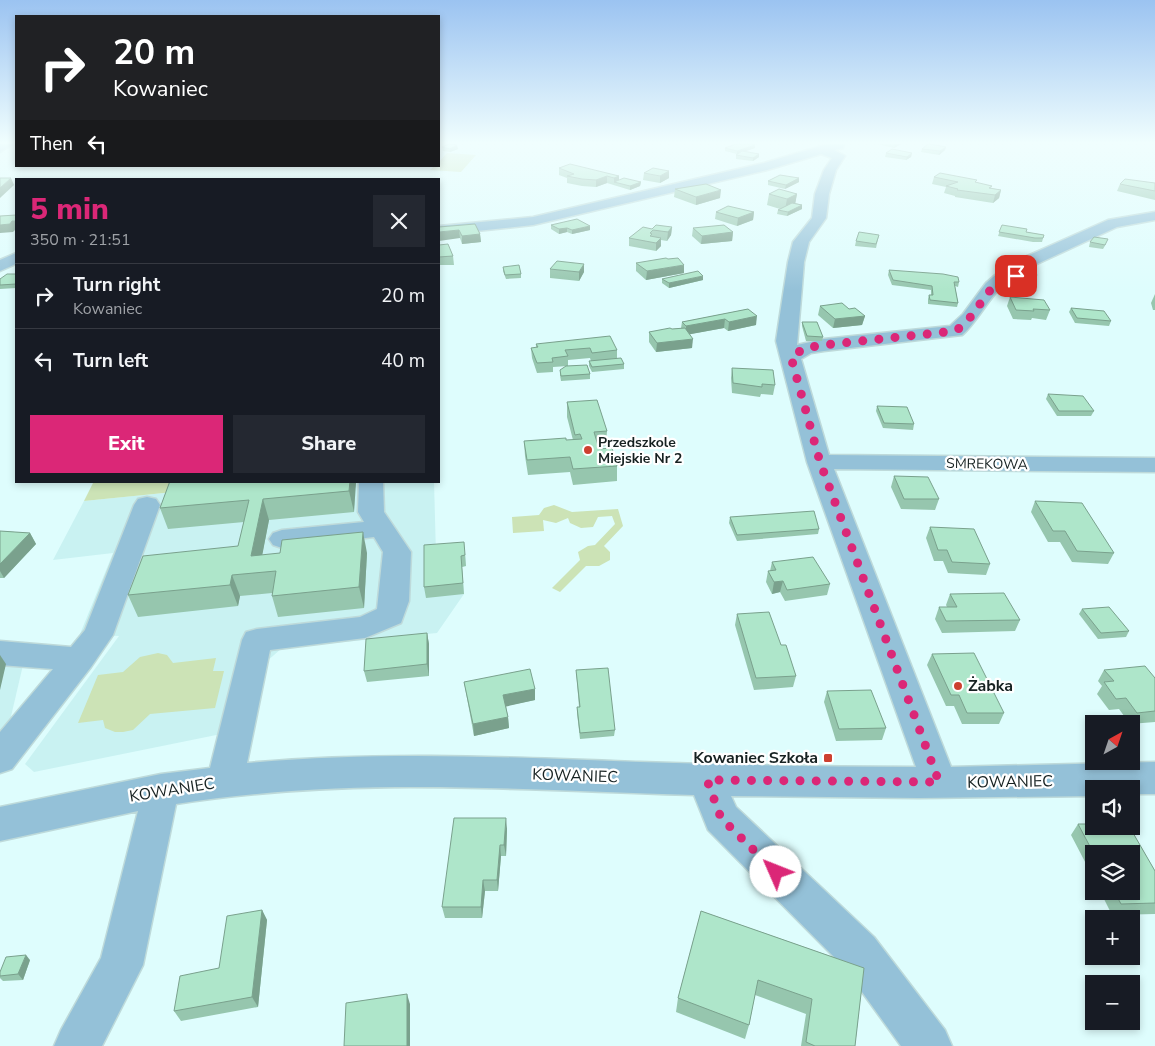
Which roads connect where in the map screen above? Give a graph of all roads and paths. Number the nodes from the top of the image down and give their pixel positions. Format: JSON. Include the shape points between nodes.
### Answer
{"nodes":[{"id":1,"x":647,"y":193,"type":"edge"},
{"id":2,"x":822,"y":193,"type":"edge"},
{"id":3,"x":1155,"y":216,"type":"edge"},
{"id":4,"x":440,"y":231,"type":"edge"},
{"id":5,"x":15,"y":258,"type":"edge"},
{"id":6,"x":0,"y":266,"type":"edge"},
{"id":7,"x":1028,"y":275,"type":"dead end"},
{"id":8,"x":1004,"y":277,"type":"junction"},
{"id":9,"x":791,"y":357,"type":"junction"},
{"id":10,"x":820,"y":462,"type":"junction"},
{"id":11,"x":1155,"y":465,"type":"edge"},
{"id":12,"x":371,"y":483,"type":"edge"},
{"id":13,"x":147,"y":505,"type":"dead end"},
{"id":14,"x":382,"y":528,"type":"junction"},
{"id":15,"x":282,"y":539,"type":"edge"},
{"id":16,"x":0,"y":653,"type":"edge"},
{"id":17,"x":80,"y":659,"type":"junction"},
{"id":18,"x":0,"y":758,"type":"edge"},
{"id":19,"x":1155,"y":778,"type":"edge"},
{"id":20,"x":707,"y":780,"type":"junction"},
{"id":21,"x":225,"y":782,"type":"junction"},
{"id":22,"x":939,"y":782,"type":"junction"},
{"id":23,"x":161,"y":790,"type":"junction"},
{"id":24,"x":0,"y":824,"type":"edge"},
{"id":25,"x":77,"y":1046,"type":"edge"},
{"id":26,"x":930,"y":1046,"type":"edge"}],
"edges":[{"from":1,"to":4,"type":"street","via":[[533,221]]},
{"from":2,"to":9,"type":"street","via":[[819,218],[801,242],[796,262],[786,341]]},
{"from":3,"to":8,"type":"street","via":[[1113,223],[1013,269]]},
{"from":5,"to":6,"type":"street"},
{"from":7,"to":8,"type":"street"},
{"from":8,"to":9,"type":"street","via":[[991,288],[966,324],[955,331],[805,348]]},
{"from":9,"to":10,"type":"street"},
{"from":10,"to":11,"type":"street","name":"SMREKOWA"},
{"from":10,"to":22,"type":"street"},
{"from":12,"to":14,"type":"street","via":[[371,512]]},
{"from":13,"to":17,"type":"street","via":[[141,556],[98,635]]},
{"from":14,"to":15,"type":"street"},
{"from":14,"to":21,"type":"street","via":[[397,552],[394,601],[390,614],[366,627],[257,640]]},
{"from":16,"to":17,"type":"street"},
{"from":17,"to":18,"type":"street"},
{"from":19,"to":22,"type":"street","name":"KOWANIEC"},
{"from":20,"to":21,"type":"street","name":"KOWANIEC","via":[[421,770],[327,772]]},
{"from":20,"to":22,"type":"street","name":"KOWANIEC"},
{"from":20,"to":26,"type":"street","via":[[721,818],[859,952]]},
{"from":21,"to":23,"type":"street","name":"KOWANIEC"},
{"from":23,"to":24,"type":"street","name":"KOWANIEC"},
{"from":23,"to":25,"type":"street","via":[[121,965]]}]}
